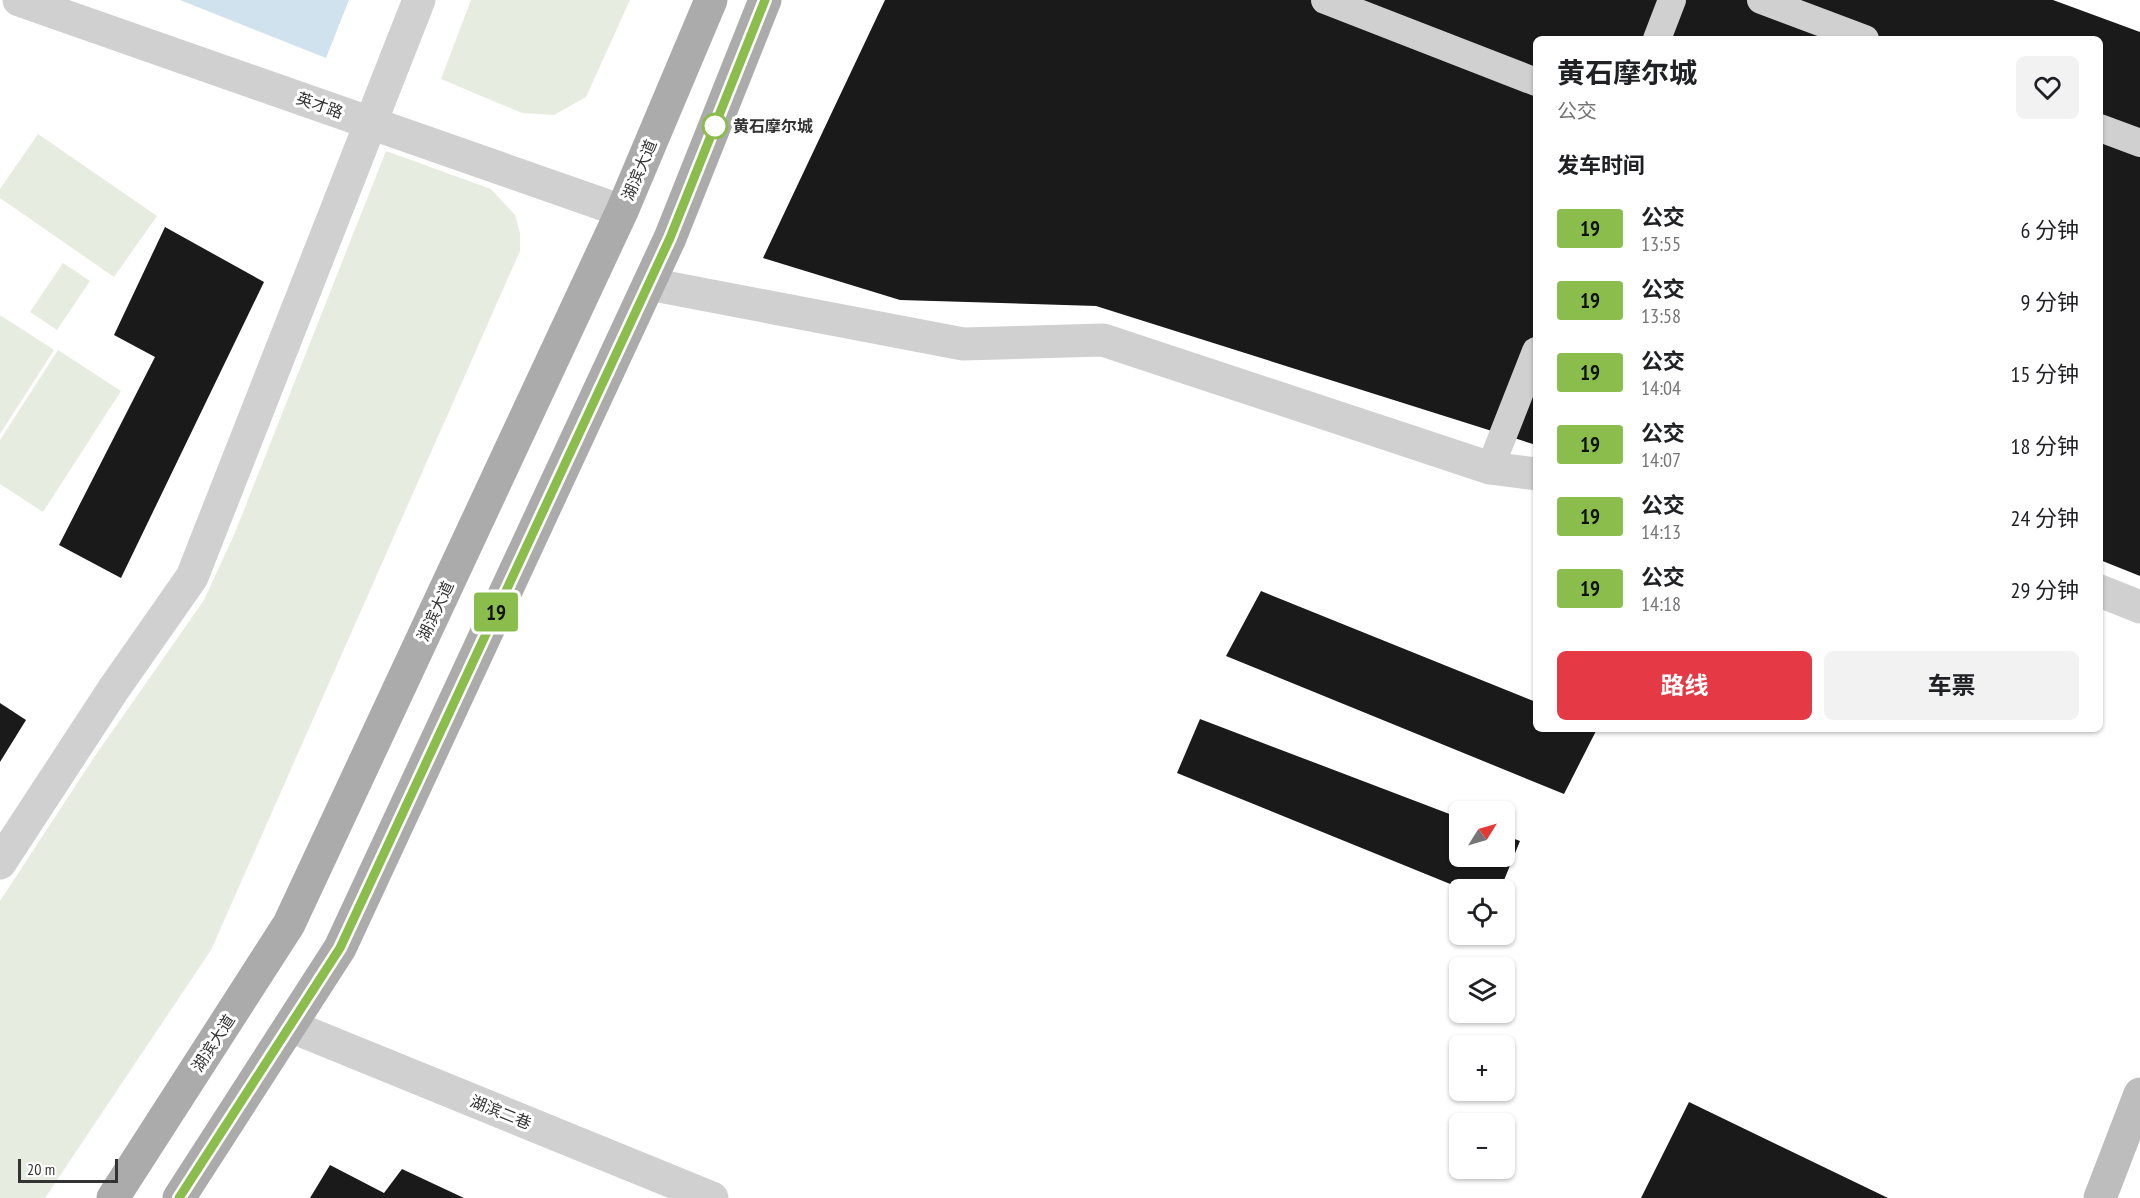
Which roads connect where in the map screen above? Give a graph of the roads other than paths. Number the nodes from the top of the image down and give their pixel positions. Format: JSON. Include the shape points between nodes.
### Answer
{"nodes":[{"id":1,"x":19,"y":0,"type":"edge"},
{"id":2,"x":419,"y":0,"type":"edge"},
{"id":3,"x":711,"y":0,"type":"edge"},
{"id":4,"x":765,"y":0,"type":"edge"},
{"id":5,"x":1325,"y":0,"type":"edge"},
{"id":6,"x":1672,"y":0,"type":"edge"},
{"id":7,"x":1761,"y":0,"type":"edge"},
{"id":8,"x":1658,"y":36,"type":"edge"},
{"id":9,"x":1857,"y":36,"type":"edge"},
{"id":10,"x":1533,"y":81,"type":"edge"},
{"id":11,"x":371,"y":123,"type":"junction"},
{"id":12,"x":2103,"y":129,"type":"edge"},
{"id":13,"x":2140,"y":143,"type":"edge"},
{"id":14,"x":622,"y":211,"type":"junction"},
{"id":15,"x":649,"y":284,"type":"junction"},
{"id":16,"x":1533,"y":359,"type":"edge"},
{"id":17,"x":1491,"y":468,"type":"junction"},
{"id":18,"x":1533,"y":474,"type":"edge"},
{"id":19,"x":2103,"y":592,"type":"edge"},
{"id":20,"x":2140,"y":607,"type":"edge"},
{"id":21,"x":0,"y":863,"type":"edge"},
{"id":22,"x":290,"y":1026,"type":"junction"},
{"id":23,"x":2140,"y":1094,"type":"edge"},
{"id":24,"x":113,"y":1198,"type":"edge"},
{"id":25,"x":179,"y":1198,"type":"edge"},
{"id":26,"x":712,"y":1198,"type":"edge"},
{"id":27,"x":2100,"y":1198,"type":"edge"}],
"edges":[{"from":1,"to":11,"type":"street","name":"英才路"},
{"from":2,"to":11,"type":"street"},
{"from":3,"to":14,"type":"main road","name":"湖滨大道"},
{"from":4,"to":15,"type":"main road"},
{"from":5,"to":10,"type":"street"},
{"from":6,"to":8,"type":"street"},
{"from":7,"to":9,"type":"street"},
{"from":11,"to":14,"type":"street","name":"英才路"},
{"from":11,"to":21,"type":"street","via":[[192,577]]},
{"from":12,"to":13,"type":"street"},
{"from":14,"to":24,"type":"main road","name":"湖滨大道","via":[[289,924]]},
{"from":15,"to":17,"type":"street","via":[[963,344],[1102,340]]},
{"from":15,"to":22,"type":"main road","via":[[340,948]]},
{"from":16,"to":17,"type":"street"},
{"from":17,"to":18,"type":"street"},
{"from":19,"to":20,"type":"street"},
{"from":22,"to":25,"type":"main road"},
{"from":22,"to":26,"type":"street","name":"湖滨二巷"},
{"from":23,"to":27,"type":"main road"}]}
